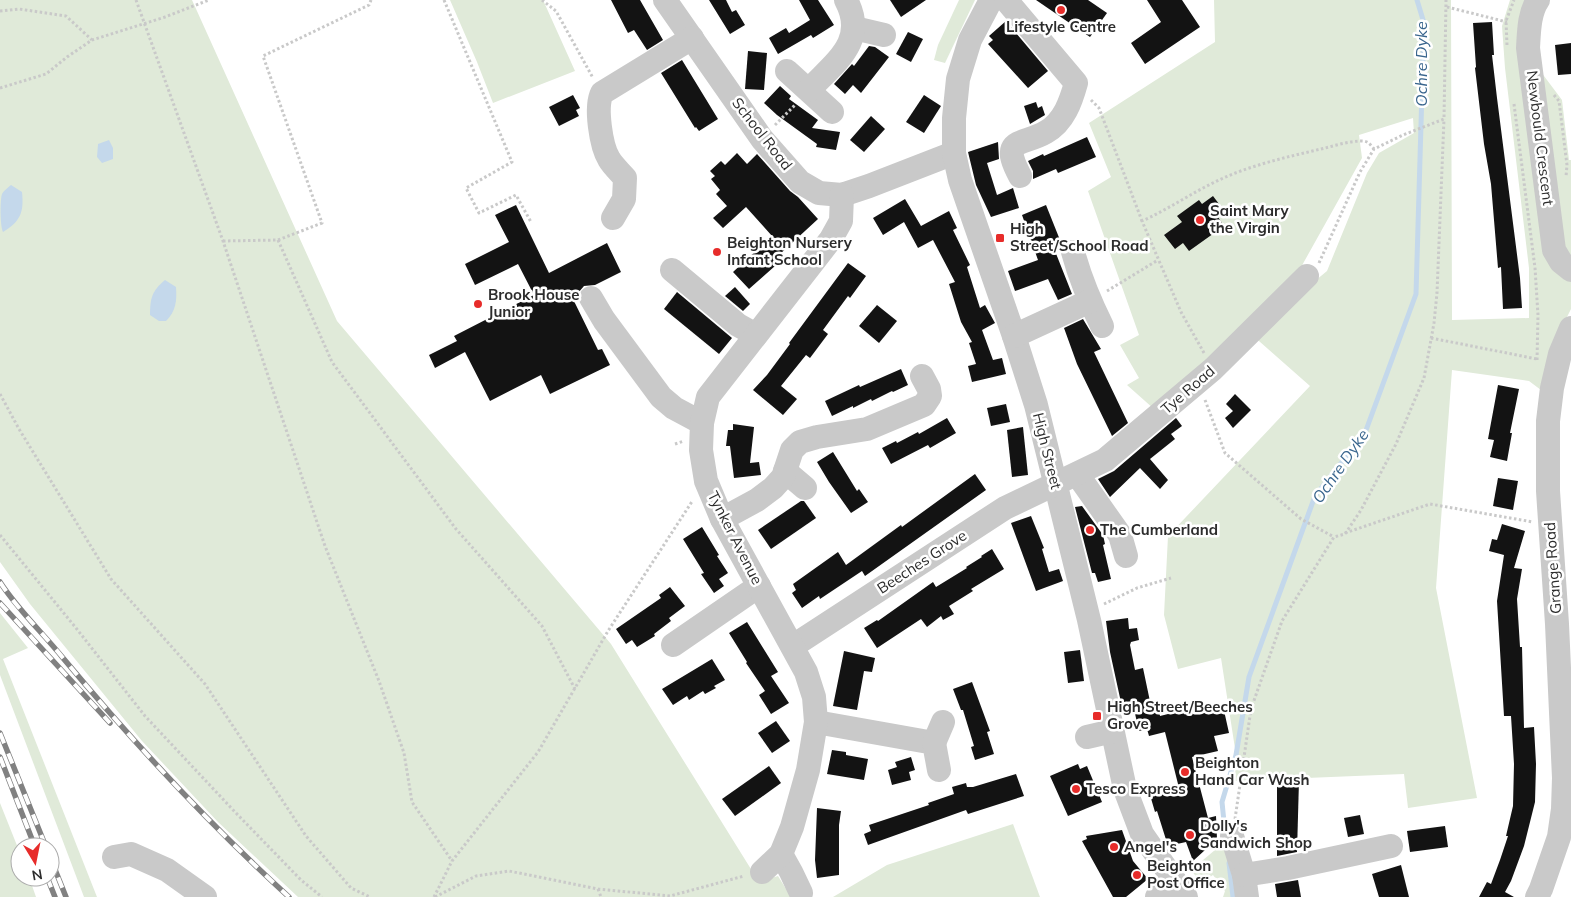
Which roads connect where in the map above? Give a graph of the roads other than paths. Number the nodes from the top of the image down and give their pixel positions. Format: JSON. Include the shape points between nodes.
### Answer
{"nodes":[{"id":1,"x":665,"y":0,"type":"edge"},
{"id":2,"x":846,"y":0,"type":"edge"},
{"id":3,"x":991,"y":0,"type":"edge"},
{"id":4,"x":1006,"y":0,"type":"edge"},
{"id":5,"x":1538,"y":0,"type":"edge"},
{"id":6,"x":854,"y":28,"type":"junction"},
{"id":7,"x":884,"y":35,"type":"dead end"},
{"id":8,"x":692,"y":38,"type":"junction"},
{"id":9,"x":787,"y":71,"type":"dead end"},
{"id":10,"x":809,"y":90,"type":"junction"},
{"id":11,"x":832,"y":112,"type":"dead end"},
{"id":12,"x":954,"y":153,"type":"junction"},
{"id":13,"x":1020,"y":176,"type":"dead end"},
{"id":14,"x":842,"y":195,"type":"junction"},
{"id":15,"x":613,"y":218,"type":"dead end"},
{"id":16,"x":1073,"y":252,"type":"dead end"},
{"id":17,"x":672,"y":270,"type":"dead end"},
{"id":18,"x":1571,"y":270,"type":"edge"},
{"id":19,"x":1307,"y":276,"type":"road end"},
{"id":20,"x":591,"y":298,"type":"dead end"},
{"id":21,"x":1090,"y":301,"type":"junction"},
{"id":22,"x":1102,"y":326,"type":"dead end"},
{"id":23,"x":1571,"y":328,"type":"edge"},
{"id":24,"x":756,"y":335,"type":"junction"},
{"id":25,"x":1014,"y":336,"type":"junction"},
{"id":26,"x":922,"y":376,"type":"dead end"},
{"id":27,"x":702,"y":423,"type":"junction"},
{"id":28,"x":785,"y":471,"type":"junction"},
{"id":29,"x":1077,"y":474,"type":"junction"},
{"id":30,"x":1055,"y":485,"type":"junction"},
{"id":31,"x":805,"y":488,"type":"dead end"},
{"id":32,"x":722,"y":519,"type":"junction"},
{"id":33,"x":1126,"y":556,"type":"dead end"},
{"id":34,"x":759,"y":586,"type":"junction"},
{"id":35,"x":1564,"y":623,"type":"edge"},
{"id":36,"x":673,"y":645,"type":"dead end"},
{"id":37,"x":793,"y":646,"type":"junction"},
{"id":38,"x":816,"y":722,"type":"junction"},
{"id":39,"x":1113,"y":731,"type":"junction"},
{"id":40,"x":1087,"y":737,"type":"dead end"},
{"id":41,"x":939,"y":770,"type":"dead end"},
{"id":42,"x":1232,"y":836,"type":"road end"},
{"id":43,"x":1565,"y":839,"type":"edge"},
{"id":44,"x":1391,"y":846,"type":"dead end"},
{"id":45,"x":781,"y":854,"type":"junction"},
{"id":46,"x":114,"y":857,"type":"dead end"},
{"id":47,"x":762,"y":872,"type":"road end"},
{"id":48,"x":1245,"y":886,"type":"edge"},
{"id":49,"x":1181,"y":889,"type":"edge"},
{"id":50,"x":801,"y":893,"type":"dead end"},
{"id":51,"x":206,"y":897,"type":"edge"},
{"id":52,"x":1157,"y":897,"type":"edge"},
{"id":53,"x":1537,"y":897,"type":"edge"}],
"edges":[{"from":1,"to":8,"type":"street","name":"School Road"},
{"from":2,"to":6,"type":"street"},
{"from":3,"to":12,"type":"street","name":"High Street","via":[[970,40],[958,79]]},
{"from":4,"to":13,"type":"street","via":[[1076,83],[1071,100],[1056,124],[1014,147],[1013,160]]},
{"from":5,"to":18,"type":"street","name":"Newbould Crescent","via":[[1528,48],[1554,250]]},
{"from":6,"to":7,"type":"street"},
{"from":6,"to":10,"type":"street","via":[[846,51]]},
{"from":8,"to":14,"type":"street","name":"School Road","via":[[762,139],[800,182],[819,193]]},
{"from":8,"to":15,"type":"street","via":[[602,93],[598,99],[599,123],[609,159],[625,178],[624,199]]},
{"from":9,"to":10,"type":"street"},
{"from":10,"to":11,"type":"street"},
{"from":12,"to":14,"type":"street","name":"School Road"},
{"from":12,"to":25,"type":"street","name":"High Street","via":[[960,180]]},
{"from":14,"to":24,"type":"street","name":"Tynker Avenue","via":[[841,221],[831,239]]},
{"from":16,"to":21,"type":"street"},
{"from":17,"to":24,"type":"street","via":[[738,325]]},
{"from":19,"to":29,"type":"street","name":"Tye Road","via":[[1206,375],[1105,460]]},
{"from":20,"to":27,"type":"street","via":[[661,397]]},
{"from":21,"to":22,"type":"street"},
{"from":21,"to":25,"type":"street"},
{"from":23,"to":35,"type":"street","name":"Grange Road","via":[[1560,354],[1548,421],[1550,525]]},
{"from":24,"to":27,"type":"street","name":"Tynker Avenue","via":[[708,397]]},
{"from":25,"to":30,"type":"street","name":"High Street","via":[[1036,405]]},
{"from":26,"to":28,"type":"street","via":[[930,389],[924,405],[866,429],[800,442],[792,450]]},
{"from":27,"to":32,"type":"street","name":"Tynker Avenue","via":[[700,450],[706,481]]},
{"from":28,"to":31,"type":"street"},
{"from":28,"to":32,"type":"street","via":[[773,488]]},
{"from":29,"to":30,"type":"street","name":"Tye Road"},
{"from":29,"to":33,"type":"street","via":[[1120,535]]},
{"from":30,"to":37,"type":"street","name":"Beeches Grove","via":[[1005,508]]},
{"from":30,"to":39,"type":"street","name":"High Street"},
{"from":32,"to":34,"type":"street","name":"Tynker Avenue"},
{"from":34,"to":36,"type":"street"},
{"from":34,"to":37,"type":"street","name":"Tynker Avenue"},
{"from":35,"to":43,"type":"street","name":"Grange Road"},
{"from":37,"to":38,"type":"street","name":"Tynker Avenue","via":[[809,680]]},
{"from":38,"to":41,"type":"street","via":[[938,733]]},
{"from":38,"to":45,"type":"street","name":"Tynker Avenue","via":[[808,770],[792,828]]},
{"from":39,"to":40,"type":"street"},
{"from":39,"to":49,"type":"street","name":"High Street","via":[[1125,789],[1142,834]]},
{"from":42,"to":48,"type":"street"},
{"from":43,"to":53,"type":"street","name":"Grange Road"},
{"from":44,"to":48,"type":"street","via":[[1288,868]]},
{"from":45,"to":47,"type":"street","name":"Tynker Avenue"},
{"from":45,"to":50,"type":"street"},
{"from":46,"to":51,"type":"street","via":[[131,854],[167,870]]},
{"from":49,"to":52,"type":"street"}]}
